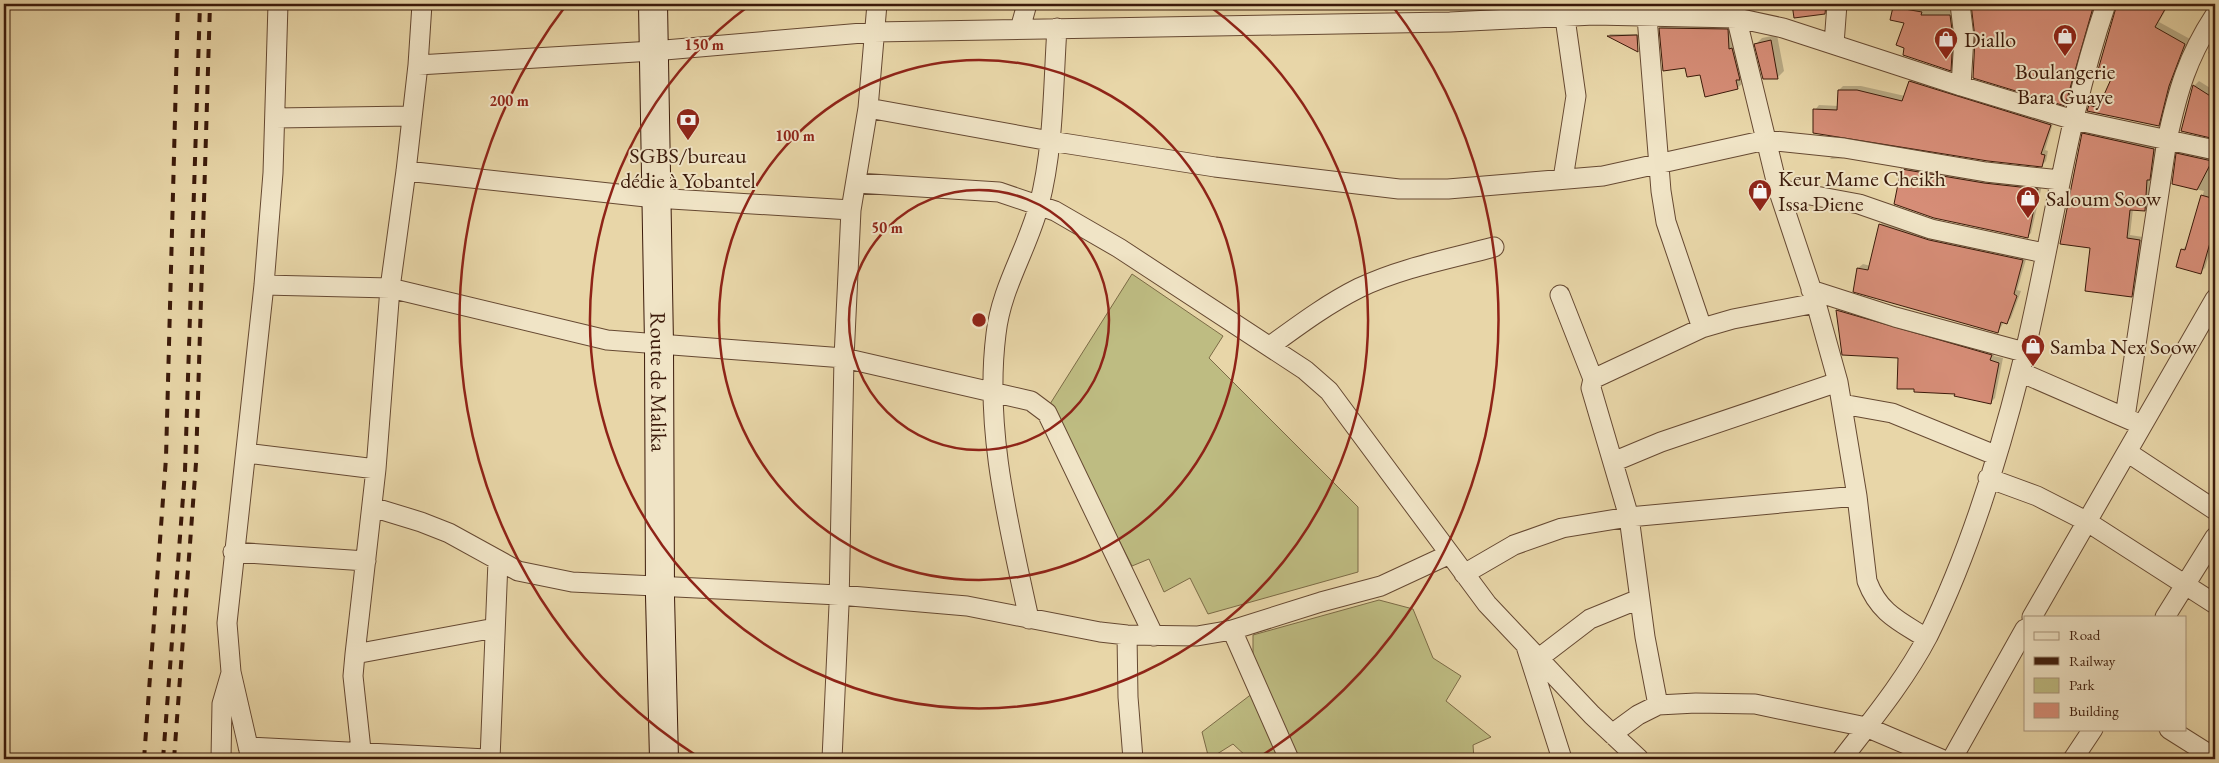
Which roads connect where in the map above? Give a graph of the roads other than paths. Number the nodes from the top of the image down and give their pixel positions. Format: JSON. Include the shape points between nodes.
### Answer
{"nodes":[{"id":1,"x":278,"y":4,"type":"edge"},
{"id":2,"x":422,"y":4,"type":"edge"},
{"id":3,"x":652,"y":4,"type":"edge"},
{"id":4,"x":877,"y":4,"type":"edge"},
{"id":5,"x":1027,"y":4,"type":"edge"},
{"id":6,"x":1837,"y":4,"type":"edge"},
{"id":7,"x":1960,"y":4,"type":"edge"},
{"id":8,"x":2106,"y":4,"type":"edge"},
{"id":9,"x":1594,"y":10,"type":"edge"},
{"id":10,"x":1735,"y":11,"type":"edge"},
{"id":11,"x":2215,"y":15,"type":"edge"},
{"id":12,"x":1647,"y":17,"type":"junction"},
{"id":13,"x":1565,"y":18,"type":"junction"},
{"id":14,"x":1057,"y":28,"type":"junction"},
{"id":15,"x":1020,"y":29,"type":"junction"},
{"id":16,"x":874,"y":32,"type":"junction"},
{"id":17,"x":1834,"y":44,"type":"junction"},
{"id":18,"x":653,"y":51,"type":"junction"},
{"id":19,"x":418,"y":65,"type":"junction"},
{"id":20,"x":1961,"y":86,"type":"junction"},
{"id":21,"x":868,"y":108,"type":"junction"},
{"id":22,"x":412,"y":116,"type":"junction"},
{"id":23,"x":275,"y":118,"type":"junction"},
{"id":24,"x":2074,"y":120,"type":"junction"},
{"id":25,"x":1766,"y":140,"type":"junction"},
{"id":26,"x":2167,"y":140,"type":"junction"},
{"id":27,"x":1050,"y":141,"type":"junction"},
{"id":28,"x":2215,"y":150,"type":"edge"},
{"id":29,"x":1659,"y":163,"type":"junction"},
{"id":30,"x":406,"y":171,"type":"junction"},
{"id":31,"x":1563,"y":179,"type":"junction"},
{"id":32,"x":2060,"y":180,"type":"junction"},
{"id":33,"x":857,"y":183,"type":"junction"},
{"id":34,"x":1778,"y":189,"type":"junction"},
{"id":35,"x":655,"y":198,"type":"junction"},
{"id":36,"x":1039,"y":204,"type":"junction"},
{"id":37,"x":851,"y":210,"type":"junction"},
{"id":38,"x":1494,"y":247,"type":"dead end"},
{"id":39,"x":2044,"y":253,"type":"junction"},
{"id":40,"x":264,"y":285,"type":"junction"},
{"id":41,"x":390,"y":288,"type":"junction"},
{"id":42,"x":1560,"y":295,"type":"dead end"},
{"id":43,"x":1814,"y":296,"type":"junction"},
{"id":44,"x":2215,"y":299,"type":"edge"},
{"id":45,"x":1702,"y":328,"type":"junction"},
{"id":46,"x":659,"y":344,"type":"junction"},
{"id":47,"x":1270,"y":346,"type":"junction"},
{"id":48,"x":2024,"y":352,"type":"junction"},
{"id":49,"x":844,"y":358,"type":"junction"},
{"id":50,"x":2020,"y":372,"type":"junction"},
{"id":51,"x":1594,"y":379,"type":"junction"},
{"id":52,"x":1838,"y":382,"type":"junction"},
{"id":53,"x":992,"y":391,"type":"junction"},
{"id":54,"x":1842,"y":404,"type":"junction"},
{"id":55,"x":2124,"y":417,"type":"junction"},
{"id":56,"x":2143,"y":425,"type":"junction"},
{"id":57,"x":2127,"y":452,"type":"junction"},
{"id":58,"x":246,"y":453,"type":"junction"},
{"id":59,"x":1995,"y":455,"type":"junction"},
{"id":60,"x":1613,"y":462,"type":"junction"},
{"id":61,"x":376,"y":469,"type":"junction"},
{"id":62,"x":1988,"y":478,"type":"junction"},
{"id":63,"x":1857,"y":496,"type":"junction"},
{"id":64,"x":372,"y":507,"type":"junction"},
{"id":65,"x":2215,"y":510,"type":"edge"},
{"id":66,"x":1629,"y":517,"type":"junction"},
{"id":67,"x":2086,"y":521,"type":"junction"},
{"id":68,"x":2215,"y":537,"type":"edge"},
{"id":69,"x":233,"y":552,"type":"junction"},
{"id":70,"x":1450,"y":554,"type":"junction"},
{"id":71,"x":366,"y":561,"type":"junction"},
{"id":72,"x":498,"y":561,"type":"junction"},
{"id":73,"x":1464,"y":574,"type":"junction"},
{"id":74,"x":2185,"y":585,"type":"junction"},
{"id":75,"x":660,"y":586,"type":"junction"},
{"id":76,"x":839,"y":594,"type":"junction"},
{"id":77,"x":1639,"y":599,"type":"junction"},
{"id":78,"x":2215,"y":604,"type":"edge"},
{"id":79,"x":2033,"y":616,"type":"edge"},
{"id":80,"x":2166,"y":616,"type":"edge"},
{"id":81,"x":1029,"y":619,"type":"junction"},
{"id":82,"x":495,"y":628,"type":"junction"},
{"id":83,"x":1232,"y":630,"type":"junction"},
{"id":84,"x":1127,"y":635,"type":"junction"},
{"id":85,"x":1154,"y":636,"type":"junction"},
{"id":86,"x":1926,"y":638,"type":"junction"},
{"id":87,"x":2022,"y":641,"type":"edge"},
{"id":88,"x":1532,"y":651,"type":"junction"},
{"id":89,"x":354,"y":654,"type":"junction"},
{"id":90,"x":231,"y":672,"type":"junction"},
{"id":91,"x":1658,"y":705,"type":"junction"},
{"id":92,"x":1866,"y":727,"type":"junction"},
{"id":93,"x":2092,"y":730,"type":"edge"},
{"id":94,"x":2172,"y":730,"type":"edge"},
{"id":95,"x":1612,"y":734,"type":"junction"},
{"id":96,"x":249,"y":753,"type":"edge"},
{"id":97,"x":362,"y":757,"type":"edge"},
{"id":98,"x":2215,"y":758,"type":"edge"},
{"id":99,"x":221,"y":759,"type":"edge"},
{"id":100,"x":488,"y":759,"type":"edge"},
{"id":101,"x":664,"y":759,"type":"edge"},
{"id":102,"x":832,"y":759,"type":"edge"},
{"id":103,"x":1133,"y":759,"type":"edge"},
{"id":104,"x":1289,"y":759,"type":"edge"},
{"id":105,"x":1562,"y":759,"type":"edge"},
{"id":106,"x":1639,"y":759,"type":"edge"},
{"id":107,"x":1842,"y":759,"type":"edge"},
{"id":108,"x":1941,"y":759,"type":"edge"},
{"id":109,"x":1952,"y":759,"type":"edge"},
{"id":110,"x":2074,"y":759,"type":"edge"}],
"edges":[{"from":1,"to":23,"type":"street"},
{"from":2,"to":19,"type":"street"},
{"from":3,"to":18,"type":"main road","name":"Route de Malika"},
{"from":4,"to":16,"type":"street"},
{"from":5,"to":15,"type":"street"},
{"from":6,"to":17,"type":"street"},
{"from":7,"to":20,"type":"street","via":[[1964,37]]},
{"from":8,"to":24,"type":"street"},
{"from":9,"to":12,"type":"street"},
{"from":9,"to":13,"type":"street"},
{"from":10,"to":12,"type":"street"},
{"from":10,"to":17,"type":"street","via":[[1757,21]]},
{"from":10,"to":25,"type":"street"},
{"from":11,"to":26,"type":"street","via":[[2187,64]]},
{"from":12,"to":29,"type":"street"},
{"from":13,"to":14,"type":"street"},
{"from":13,"to":31,"type":"street","via":[[1576,96]]},
{"from":14,"to":15,"type":"street"},
{"from":14,"to":27,"type":"street"},
{"from":15,"to":16,"type":"street"},
{"from":16,"to":18,"type":"street"},
{"from":16,"to":21,"type":"street"},
{"from":17,"to":20,"type":"street"},
{"from":18,"to":19,"type":"street"},
{"from":18,"to":35,"type":"main road","name":"Route de Malika"},
{"from":19,"to":22,"type":"street"},
{"from":20,"to":24,"type":"street"},
{"from":21,"to":27,"type":"street"},
{"from":21,"to":33,"type":"street"},
{"from":22,"to":23,"type":"street"},
{"from":22,"to":30,"type":"street"},
{"from":23,"to":40,"type":"street"},
{"from":24,"to":26,"type":"street"},
{"from":24,"to":32,"type":"street"},
{"from":25,"to":29,"type":"street"},
{"from":25,"to":32,"type":"street","via":[[1844,148],[1976,171]]},
{"from":25,"to":34,"type":"street"},
{"from":26,"to":28,"type":"street"},
{"from":26,"to":55,"type":"street"},
{"from":27,"to":31,"type":"street","via":[[1215,167],[1399,189],[1448,189]]},
{"from":27,"to":36,"type":"street"},
{"from":29,"to":31,"type":"street","via":[[1603,176]]},
{"from":29,"to":45,"type":"street","via":[[1666,222]]},
{"from":30,"to":35,"type":"street"},
{"from":30,"to":41,"type":"street"},
{"from":32,"to":39,"type":"street"},
{"from":33,"to":36,"type":"street","via":[[1000,192]]},
{"from":33,"to":37,"type":"street"},
{"from":34,"to":39,"type":"street","via":[[1859,204],[1938,231]]},
{"from":34,"to":43,"type":"street"},
{"from":35,"to":37,"type":"street"},
{"from":35,"to":46,"type":"main road","name":"Route de Malika"},
{"from":36,"to":47,"type":"street","via":[[1119,248]]},
{"from":36,"to":53,"type":"street","via":[[1000,307]]},
{"from":37,"to":49,"type":"street"},
{"from":38,"to":47,"type":"street","via":[[1390,276],[1360,288],[1324,308]]},
{"from":39,"to":48,"type":"street"},
{"from":40,"to":41,"type":"street"},
{"from":40,"to":58,"type":"street"},
{"from":41,"to":46,"type":"street","via":[[608,340]]},
{"from":41,"to":61,"type":"street"},
{"from":42,"to":51,"type":"street"},
{"from":43,"to":45,"type":"street"},
{"from":43,"to":48,"type":"street"},
{"from":43,"to":52,"type":"street"},
{"from":44,"to":56,"type":"street"},
{"from":45,"to":51,"type":"street"},
{"from":46,"to":49,"type":"street"},
{"from":46,"to":75,"type":"main road","name":"Route de Malika"},
{"from":47,"to":70,"type":"street","via":[[1329,391]]},
{"from":48,"to":50,"type":"street"},
{"from":49,"to":53,"type":"street"},
{"from":49,"to":76,"type":"street"},
{"from":50,"to":55,"type":"street"},
{"from":50,"to":59,"type":"street"},
{"from":51,"to":60,"type":"street","via":[[1591,388]]},
{"from":52,"to":54,"type":"street"},
{"from":52,"to":60,"type":"street","via":[[1660,442]]},
{"from":53,"to":81,"type":"street","via":[[1005,502]]},
{"from":53,"to":85,"type":"street","via":[[1030,401],[1047,413]]},
{"from":54,"to":59,"type":"street","via":[[1892,413]]},
{"from":54,"to":63,"type":"street"},
{"from":55,"to":56,"type":"street"},
{"from":56,"to":57,"type":"street"},
{"from":57,"to":65,"type":"street"},
{"from":57,"to":67,"type":"street"},
{"from":58,"to":61,"type":"street"},
{"from":58,"to":69,"type":"street"},
{"from":59,"to":62,"type":"street"},
{"from":60,"to":66,"type":"street"},
{"from":61,"to":64,"type":"street"},
{"from":62,"to":67,"type":"street","via":[[2037,496]]},
{"from":62,"to":86,"type":"street","via":[[1962,560]]},
{"from":63,"to":66,"type":"street"},
{"from":63,"to":86,"type":"street","via":[[1867,581],[1872,594],[1886,613]]},
{"from":64,"to":71,"type":"street"},
{"from":64,"to":72,"type":"street","via":[[449,533]]},
{"from":66,"to":73,"type":"street","via":[[1542,534],[1514,545]]},
{"from":66,"to":77,"type":"street"},
{"from":67,"to":74,"type":"street"},
{"from":67,"to":79,"type":"street"},
{"from":68,"to":74,"type":"street"},
{"from":69,"to":71,"type":"street"},
{"from":69,"to":90,"type":"street","via":[[227,623]]},
{"from":70,"to":73,"type":"street"},
{"from":70,"to":83,"type":"street","via":[[1381,586]]},
{"from":71,"to":89,"type":"street"},
{"from":72,"to":75,"type":"street","via":[[531,575],[572,582]]},
{"from":72,"to":82,"type":"street"},
{"from":73,"to":88,"type":"street"},
{"from":74,"to":78,"type":"street"},
{"from":74,"to":80,"type":"street"},
{"from":75,"to":76,"type":"street"},
{"from":75,"to":101,"type":"main road","name":"Route de Malika"},
{"from":76,"to":81,"type":"street","via":[[967,606]]},
{"from":76,"to":102,"type":"street"},
{"from":77,"to":88,"type":"street","via":[[1590,619]]},
{"from":77,"to":91,"type":"street"},
{"from":81,"to":84,"type":"street"},
{"from":82,"to":89,"type":"street"},
{"from":82,"to":100,"type":"street"},
{"from":83,"to":85,"type":"street","via":[[1197,636]]},
{"from":83,"to":104,"type":"street"},
{"from":84,"to":85,"type":"street"},
{"from":84,"to":103,"type":"street"},
{"from":86,"to":92,"type":"street"},
{"from":87,"to":109,"type":"street"},
{"from":88,"to":95,"type":"street"},
{"from":88,"to":105,"type":"street"},
{"from":89,"to":97,"type":"street"},
{"from":90,"to":96,"type":"street"},
{"from":90,"to":99,"type":"street","via":[[222,704]]},
{"from":91,"to":92,"type":"street","via":[[1755,704]]},
{"from":91,"to":95,"type":"street"},
{"from":92,"to":107,"type":"street"},
{"from":92,"to":108,"type":"street"},
{"from":93,"to":110,"type":"street"},
{"from":94,"to":98,"type":"street"},
{"from":95,"to":106,"type":"street"},
{"from":96,"to":97,"type":"street"},
{"from":97,"to":100,"type":"street"}]}
